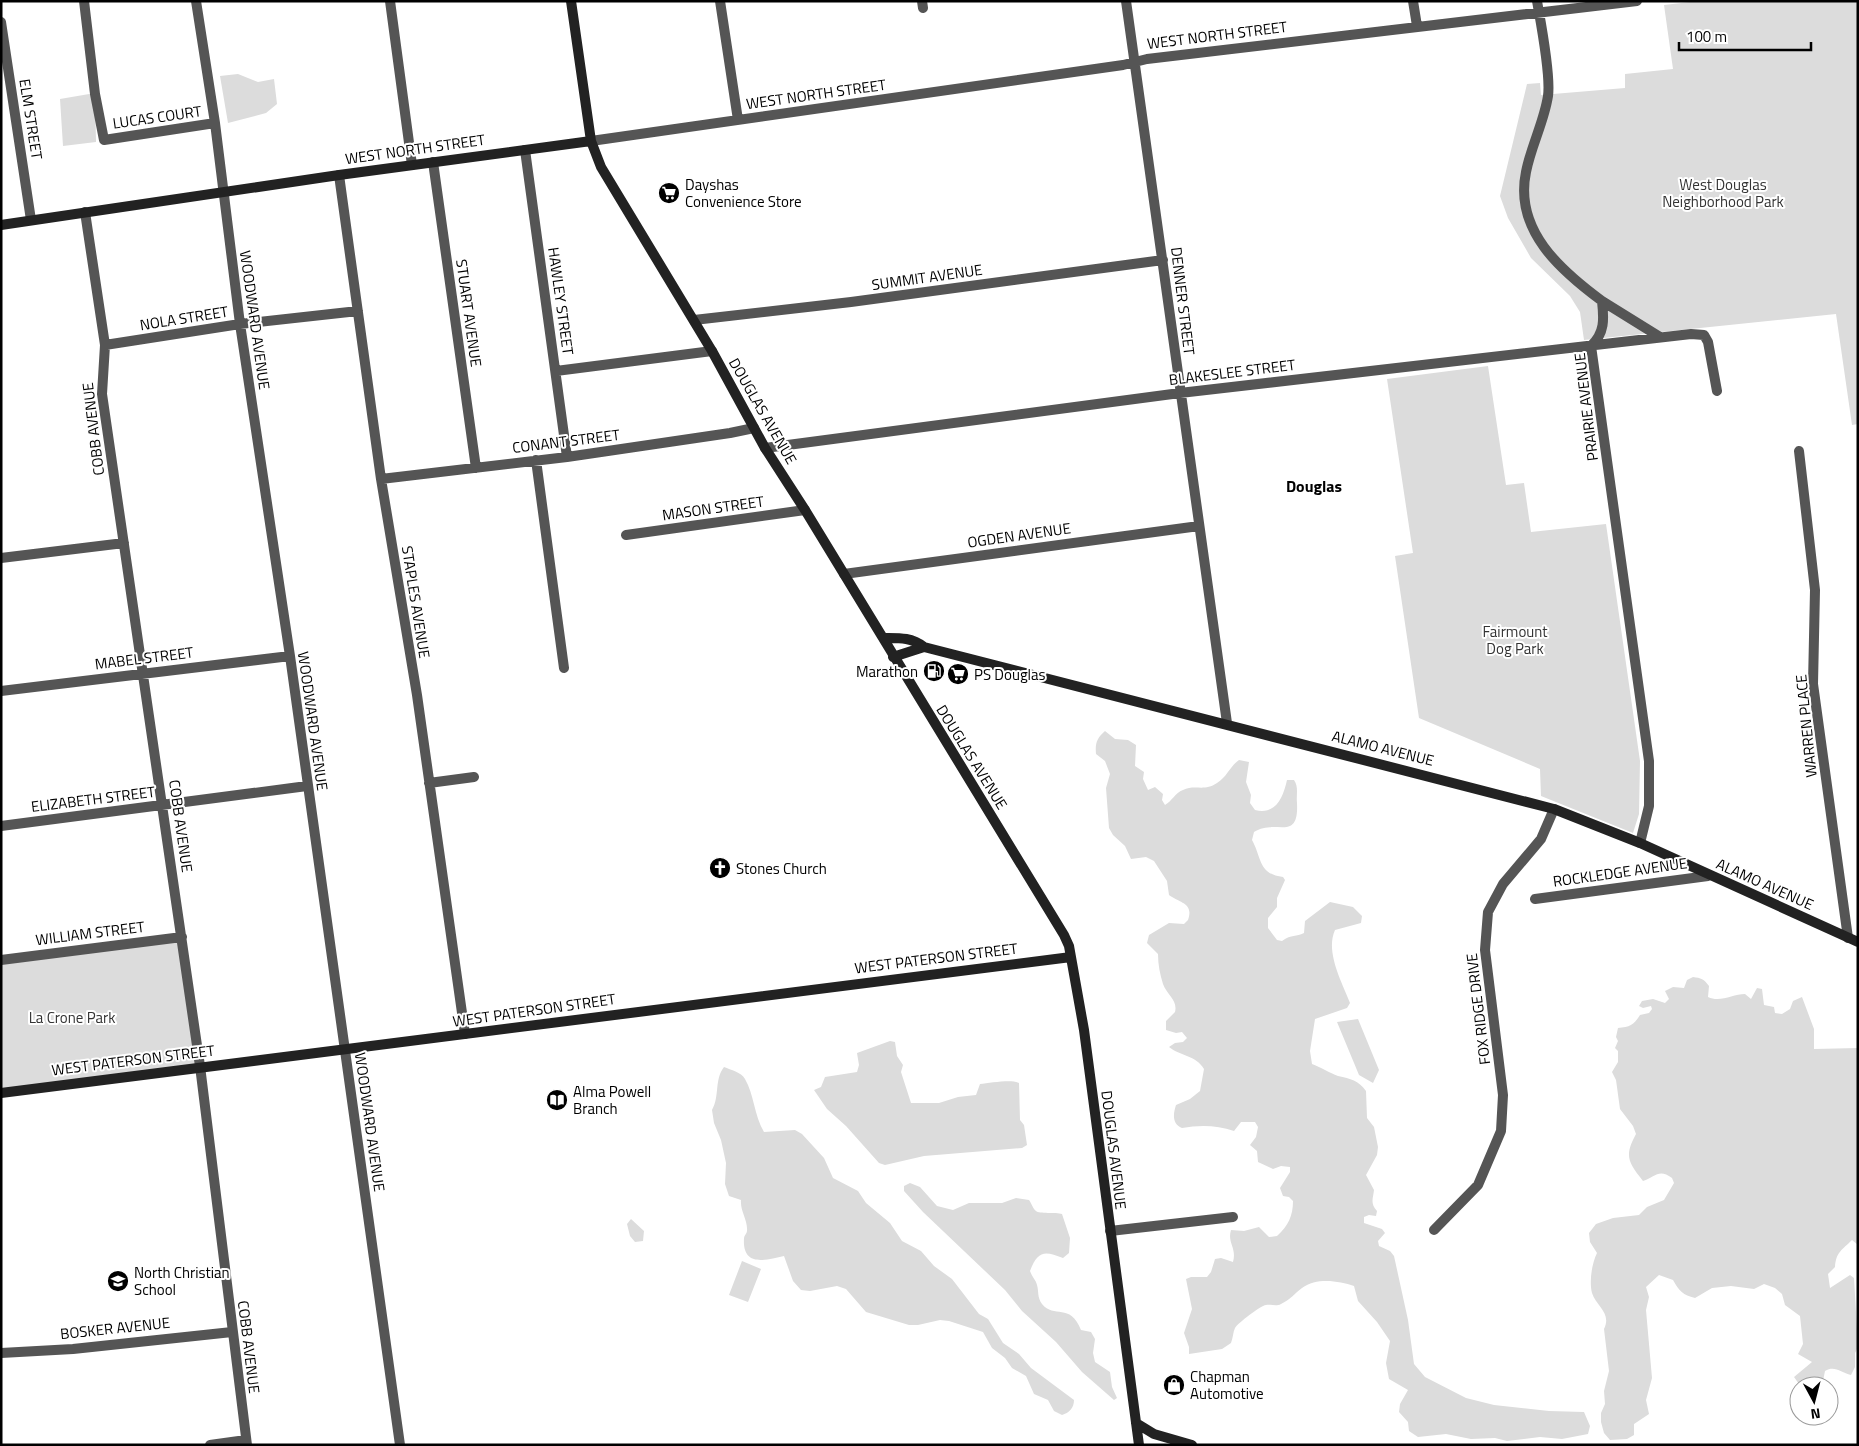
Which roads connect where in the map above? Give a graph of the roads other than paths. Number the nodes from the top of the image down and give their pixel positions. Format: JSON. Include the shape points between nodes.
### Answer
{"nodes":[{"id":1,"x":84,"y":1,"type":"edge"},
{"id":2,"x":196,"y":1,"type":"edge"},
{"id":3,"x":390,"y":1,"type":"edge"},
{"id":4,"x":571,"y":1,"type":"edge"},
{"id":5,"x":720,"y":1,"type":"edge"},
{"id":6,"x":1126,"y":1,"type":"edge"},
{"id":7,"x":1413,"y":1,"type":"edge"},
{"id":8,"x":1636,"y":1,"type":"edge"},
{"id":9,"x":1538,"y":6,"type":"edge"},
{"id":10,"x":1,"y":22,"type":"edge"},
{"id":11,"x":1417,"y":26,"type":"junction"},
{"id":12,"x":1135,"y":62,"type":"junction"},
{"id":13,"x":6,"y":83,"type":"edge"},
{"id":14,"x":738,"y":120,"type":"junction"},
{"id":15,"x":215,"y":123,"type":"junction"},
{"id":16,"x":591,"y":141,"type":"junction"},
{"id":17,"x":525,"y":150,"type":"junction"},
{"id":18,"x":433,"y":162,"type":"junction"},
{"id":19,"x":412,"y":165,"type":"junction"},
{"id":20,"x":339,"y":175,"type":"junction"},
{"id":21,"x":223,"y":194,"type":"junction"},
{"id":22,"x":85,"y":212,"type":"junction"},
{"id":23,"x":31,"y":220,"type":"junction"},
{"id":24,"x":1,"y":225,"type":"edge"},
{"id":25,"x":1163,"y":260,"type":"junction"},
{"id":26,"x":1602,"y":301,"type":"junction"},
{"id":27,"x":358,"y":311,"type":"junction"},
{"id":28,"x":694,"y":320,"type":"junction"},
{"id":29,"x":240,"y":324,"type":"junction"},
{"id":30,"x":1660,"y":337,"type":"junction"},
{"id":31,"x":105,"y":345,"type":"junction"},
{"id":32,"x":1591,"y":346,"type":"junction"},
{"id":33,"x":712,"y":351,"type":"junction"},
{"id":34,"x":556,"y":371,"type":"junction"},
{"id":35,"x":1717,"y":391,"type":"dead end"},
{"id":36,"x":1180,"y":393,"type":"junction"},
{"id":37,"x":754,"y":428,"type":"junction"},
{"id":38,"x":765,"y":448,"type":"junction"},
{"id":39,"x":1799,"y":451,"type":"dead end"},
{"id":40,"x":567,"y":457,"type":"junction"},
{"id":41,"x":536,"y":460,"type":"junction"},
{"id":42,"x":476,"y":468,"type":"junction"},
{"id":43,"x":381,"y":479,"type":"junction"},
{"id":44,"x":805,"y":510,"type":"junction"},
{"id":45,"x":1199,"y":526,"type":"junction"},
{"id":46,"x":626,"y":535,"type":"dead end"},
{"id":47,"x":124,"y":544,"type":"junction"},
{"id":48,"x":1,"y":558,"type":"edge"},
{"id":49,"x":844,"y":574,"type":"junction"},
{"id":50,"x":883,"y":638,"type":"junction"},
{"id":51,"x":924,"y":647,"type":"junction"},
{"id":52,"x":290,"y":656,"type":"junction"},
{"id":53,"x":894,"y":657,"type":"junction"},
{"id":54,"x":564,"y":668,"type":"dead end"},
{"id":55,"x":144,"y":672,"type":"junction"},
{"id":56,"x":1,"y":691,"type":"edge"},
{"id":57,"x":1227,"y":723,"type":"junction"},
{"id":58,"x":474,"y":777,"type":"dead end"},
{"id":59,"x":429,"y":783,"type":"junction"},
{"id":60,"x":307,"y":786,"type":"junction"},
{"id":61,"x":163,"y":805,"type":"junction"},
{"id":62,"x":1554,"y":809,"type":"junction"},
{"id":63,"x":1,"y":826,"type":"edge"},
{"id":64,"x":1640,"y":843,"type":"junction"},
{"id":65,"x":1708,"y":876,"type":"junction"},
{"id":66,"x":1535,"y":899,"type":"dead end"},
{"id":67,"x":182,"y":937,"type":"junction"},
{"id":68,"x":1853,"y":940,"type":"edge"},
{"id":69,"x":1071,"y":957,"type":"junction"},
{"id":70,"x":1,"y":960,"type":"edge"},
{"id":71,"x":465,"y":1034,"type":"junction"},
{"id":72,"x":344,"y":1050,"type":"junction"},
{"id":73,"x":200,"y":1066,"type":"junction"},
{"id":74,"x":1,"y":1092,"type":"edge"},
{"id":75,"x":1233,"y":1217,"type":"dead end"},
{"id":76,"x":1434,"y":1230,"type":"dead end"},
{"id":77,"x":1110,"y":1231,"type":"junction"},
{"id":78,"x":232,"y":1332,"type":"junction"},
{"id":79,"x":1,"y":1353,"type":"edge"},
{"id":80,"x":1136,"y":1423,"type":"junction"},
{"id":81,"x":247,"y":1443,"type":"edge"},
{"id":82,"x":210,"y":1445,"type":"edge"},
{"id":83,"x":400,"y":1445,"type":"edge"},
{"id":84,"x":1139,"y":1445,"type":"edge"},
{"id":85,"x":1192,"y":1445,"type":"edge"}],
"edges":[{"from":1,"to":15,"type":"street","name":"LUCAS COURT","via":[[104,140]]},
{"from":2,"to":15,"type":"street","name":"WOODWARD AVENUE"},
{"from":3,"to":19,"type":"street"},
{"from":4,"to":16,"type":"street","name":"DOUGLAS AVENUE"},
{"from":5,"to":14,"type":"street"},
{"from":6,"to":12,"type":"street","name":"DENNER STREET"},
{"from":7,"to":11,"type":"street"},
{"from":8,"to":9,"type":"street","name":"WEST NORTH STREET"},
{"from":9,"to":11,"type":"street","name":"WEST NORTH STREET"},
{"from":9,"to":26,"type":"street","via":[[1548,95],[1523,186],[1527,217],[1541,245],[1553,260]]},
{"from":10,"to":13,"type":"street","name":"ELM STREET"},
{"from":11,"to":12,"type":"street","name":"WEST NORTH STREET"},
{"from":12,"to":14,"type":"street","name":"WEST NORTH STREET"},
{"from":12,"to":25,"type":"street","name":"DENNER STREET"},
{"from":13,"to":23,"type":"street","name":"ELM STREET"},
{"from":14,"to":16,"type":"street","name":"WEST NORTH STREET"},
{"from":15,"to":21,"type":"street","name":"WOODWARD AVENUE"},
{"from":16,"to":17,"type":"street","name":"WEST NORTH STREET"},
{"from":16,"to":28,"type":"street","name":"DOUGLAS AVENUE","via":[[613,188]]},
{"from":17,"to":18,"type":"street","name":"WEST NORTH STREET"},
{"from":17,"to":34,"type":"street","name":"HAWLEY STREET"},
{"from":18,"to":19,"type":"street","name":"WEST NORTH STREET"},
{"from":18,"to":42,"type":"street","name":"STUART AVENUE"},
{"from":19,"to":20,"type":"street","name":"WEST NORTH STREET"},
{"from":20,"to":21,"type":"street","name":"WEST NORTH STREET"},
{"from":20,"to":27,"type":"street","name":"STAPLES AVENUE"},
{"from":21,"to":22,"type":"street","name":"WEST NORTH STREET"},
{"from":21,"to":29,"type":"street","name":"WOODWARD AVENUE"},
{"from":22,"to":23,"type":"street","name":"WEST NORTH STREET"},
{"from":22,"to":31,"type":"street","name":"COBB AVENUE"},
{"from":23,"to":24,"type":"street","name":"WEST NORTH STREET"},
{"from":25,"to":28,"type":"street","name":"SUMMIT AVENUE"},
{"from":25,"to":36,"type":"street","name":"DENNER STREET"},
{"from":26,"to":30,"type":"street"},
{"from":26,"to":32,"type":"street","name":"PRAIRIE AVENUE","via":[[1604,324]]},
{"from":27,"to":29,"type":"street","name":"NOLA STREET"},
{"from":27,"to":43,"type":"street","name":"STAPLES AVENUE"},
{"from":28,"to":33,"type":"street","name":"DOUGLAS AVENUE"},
{"from":29,"to":31,"type":"street","name":"NOLA STREET"},
{"from":29,"to":52,"type":"street","name":"WOODWARD AVENUE"},
{"from":30,"to":32,"type":"street","name":"BLAKESLEE STREET"},
{"from":30,"to":35,"type":"street","name":"BLAKESLEE STREET","via":[[1704,335]]},
{"from":31,"to":47,"type":"street","name":"COBB AVENUE","via":[[102,394]]},
{"from":32,"to":36,"type":"street","name":"BLAKESLEE STREET"},
{"from":32,"to":64,"type":"street","name":"PRAIRIE AVENUE","via":[[1649,761],[1649,806]]},
{"from":33,"to":34,"type":"street"},
{"from":33,"to":37,"type":"street","name":"DOUGLAS AVENUE"},
{"from":34,"to":40,"type":"street","name":"HAWLEY STREET"},
{"from":36,"to":38,"type":"street","name":"BLAKESLEE STREET"},
{"from":36,"to":45,"type":"street","name":"DENNER STREET"},
{"from":37,"to":38,"type":"street","name":"DOUGLAS AVENUE"},
{"from":37,"to":40,"type":"street","name":"CONANT STREET"},
{"from":38,"to":44,"type":"street","name":"DOUGLAS AVENUE"},
{"from":39,"to":68,"type":"street","name":"WARREN PLACE","via":[[1815,590],[1813,684]]},
{"from":40,"to":41,"type":"street","name":"CONANT STREET"},
{"from":41,"to":42,"type":"street","name":"CONANT STREET"},
{"from":41,"to":54,"type":"street"},
{"from":42,"to":43,"type":"street","name":"CONANT STREET"},
{"from":43,"to":59,"type":"street","name":"STAPLES AVENUE"},
{"from":44,"to":46,"type":"street","name":"MASON STREET"},
{"from":44,"to":49,"type":"street","name":"DOUGLAS AVENUE"},
{"from":45,"to":49,"type":"street","name":"OGDEN AVENUE"},
{"from":45,"to":57,"type":"street","name":"DENNER STREET"},
{"from":47,"to":48,"type":"street"},
{"from":47,"to":55,"type":"street","name":"COBB AVENUE"},
{"from":49,"to":50,"type":"street","name":"DOUGLAS AVENUE"},
{"from":50,"to":51,"type":"street","name":"ALAMO AVENUE","via":[[915,640]]},
{"from":50,"to":53,"type":"street","name":"DOUGLAS AVENUE"},
{"from":51,"to":53,"type":"street"},
{"from":51,"to":57,"type":"street","name":"ALAMO AVENUE"},
{"from":52,"to":55,"type":"street","name":"MABEL STREET"},
{"from":52,"to":60,"type":"street","name":"WOODWARD AVENUE"},
{"from":53,"to":69,"type":"street","name":"DOUGLAS AVENUE","via":[[1064,935]]},
{"from":55,"to":56,"type":"street","name":"MABEL STREET"},
{"from":55,"to":61,"type":"street","name":"COBB AVENUE"},
{"from":57,"to":62,"type":"street","name":"ALAMO AVENUE"},
{"from":58,"to":59,"type":"street"},
{"from":59,"to":71,"type":"street","name":"STAPLES AVENUE"},
{"from":60,"to":61,"type":"street","name":"ELIZABETH STREET"},
{"from":60,"to":72,"type":"street","name":"WOODWARD AVENUE"},
{"from":61,"to":63,"type":"street","name":"ELIZABETH STREET"},
{"from":61,"to":67,"type":"street","name":"COBB AVENUE"},
{"from":62,"to":64,"type":"street","name":"ALAMO AVENUE"},
{"from":62,"to":76,"type":"street","name":"FOX RIDGE DRIVE","via":[[1541,839],[1502,884],[1488,912],[1485,950],[1503,1095],[1501,1132],[1478,1185]]},
{"from":64,"to":65,"type":"street","name":"ALAMO AVENUE"},
{"from":65,"to":66,"type":"street","name":"ROCKLEDGE AVENUE"},
{"from":65,"to":68,"type":"street","name":"ALAMO AVENUE"},
{"from":67,"to":70,"type":"street","name":"WILLIAM STREET"},
{"from":67,"to":73,"type":"street","name":"COBB AVENUE"},
{"from":69,"to":71,"type":"street","name":"WEST PATERSON STREET"},
{"from":69,"to":77,"type":"street","name":"DOUGLAS AVENUE","via":[[1084,1030]]},
{"from":71,"to":72,"type":"street","name":"WEST PATERSON STREET"},
{"from":72,"to":73,"type":"street","name":"WEST PATERSON STREET"},
{"from":72,"to":83,"type":"street","name":"WOODWARD AVENUE"},
{"from":73,"to":74,"type":"street","name":"WEST PATERSON STREET"},
{"from":73,"to":78,"type":"street","name":"COBB AVENUE"},
{"from":75,"to":77,"type":"street"},
{"from":77,"to":80,"type":"street","name":"DOUGLAS AVENUE"},
{"from":78,"to":79,"type":"street","name":"BOSKER AVENUE"},
{"from":78,"to":81,"type":"street","name":"COBB AVENUE"},
{"from":80,"to":84,"type":"street","name":"DOUGLAS AVENUE"},
{"from":80,"to":85,"type":"street","via":[[1154,1434]]},
{"from":81,"to":82,"type":"street"}]}
